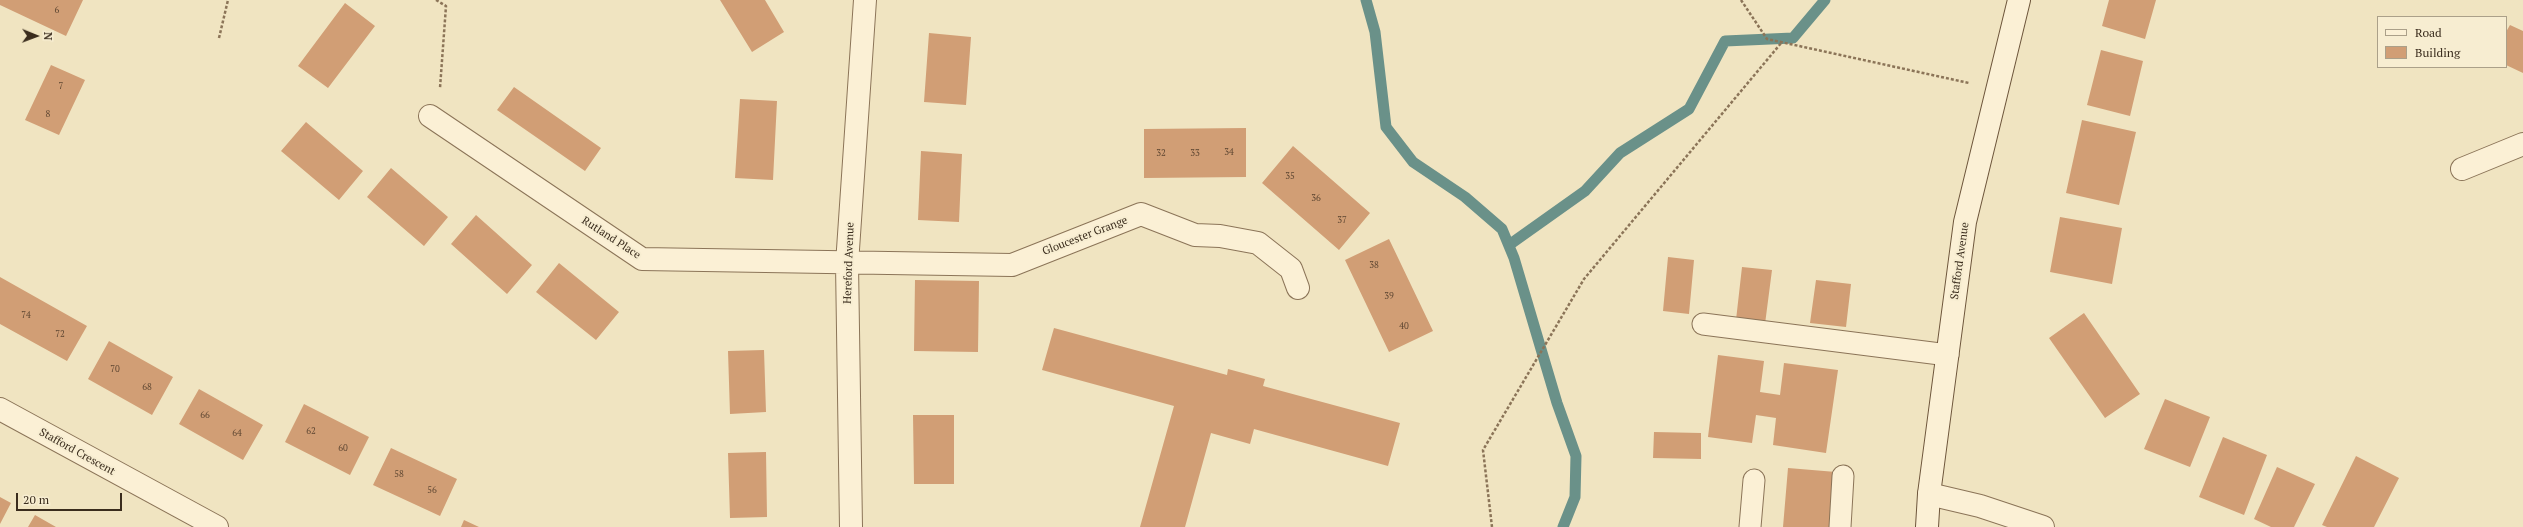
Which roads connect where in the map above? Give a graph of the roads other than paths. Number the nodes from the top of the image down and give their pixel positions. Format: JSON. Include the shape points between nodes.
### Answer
{"nodes":[{"id":1,"x":866,"y":0,"type":"edge"},
{"id":2,"x":2019,"y":0,"type":"edge"},
{"id":3,"x":434,"y":118,"type":"road end"},
{"id":4,"x":2523,"y":144,"type":"edge"},
{"id":5,"x":2462,"y":169,"type":"dead end"},
{"id":6,"x":848,"y":264,"type":"junction"},
{"id":7,"x":1298,"y":288,"type":"dead end"},
{"id":8,"x":1703,"y":324,"type":"dead end"},
{"id":9,"x":1948,"y":355,"type":"junction"},
{"id":10,"x":0,"y":409,"type":"edge"},
{"id":11,"x":1843,"y":476,"type":"dead end"},
{"id":12,"x":1754,"y":480,"type":"dead end"},
{"id":13,"x":1929,"y":494,"type":"junction"},
{"id":14,"x":217,"y":527,"type":"edge"},
{"id":15,"x":851,"y":527,"type":"edge"},
{"id":16,"x":1750,"y":527,"type":"edge"},
{"id":17,"x":1840,"y":527,"type":"edge"},
{"id":18,"x":1927,"y":527,"type":"edge"},
{"id":19,"x":2043,"y":527,"type":"edge"}],
"edges":[{"from":1,"to":6,"type":"street","name":"Hereford Avenue"},
{"from":2,"to":9,"type":"street","name":"Stafford Avenue","via":[[1965,222]]},
{"from":3,"to":6,"type":"street","name":"Rutland Place","via":[[642,259]]},
{"from":4,"to":5,"type":"street"},
{"from":6,"to":7,"type":"street","name":"Gloucester Grange","via":[[1012,265],[1141,214],[1196,235],[1220,236],[1258,243],[1291,269]]},
{"from":6,"to":15,"type":"street","name":"Hereford Avenue"},
{"from":8,"to":9,"type":"lane"},
{"from":9,"to":13,"type":"street","name":"Stafford Avenue"},
{"from":10,"to":14,"type":"street","name":"Stafford Crescent"},
{"from":11,"to":17,"type":"lane"},
{"from":12,"to":16,"type":"lane"},
{"from":13,"to":18,"type":"street","name":"Stafford Avenue"},
{"from":13,"to":19,"type":"street","via":[[1980,506]]}]}
